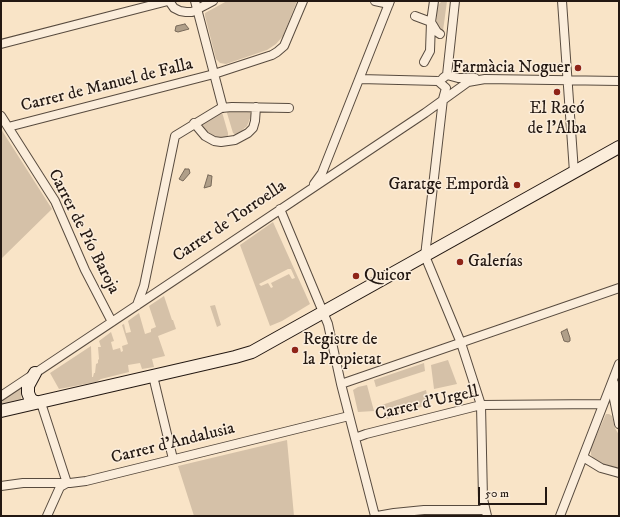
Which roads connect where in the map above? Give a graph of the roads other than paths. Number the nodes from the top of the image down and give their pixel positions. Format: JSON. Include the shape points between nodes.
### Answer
{"nodes":[{"id":1,"x":169,"y":1,"type":"edge"},
{"id":2,"x":213,"y":1,"type":"edge"},
{"id":3,"x":303,"y":1,"type":"edge"},
{"id":4,"x":376,"y":1,"type":"edge"},
{"id":5,"x":434,"y":1,"type":"edge"},
{"id":6,"x":456,"y":1,"type":"edge"},
{"id":7,"x":562,"y":1,"type":"edge"},
{"id":8,"x":390,"y":2,"type":"edge"},
{"id":9,"x":196,"y":5,"type":"edge"},
{"id":10,"x":415,"y":16,"type":"dead end"},
{"id":11,"x":431,"y":22,"type":"junction"},
{"id":12,"x":440,"y":34,"type":"dead end"},
{"id":13,"x":1,"y":44,"type":"edge"},
{"id":14,"x":424,"y":62,"type":"dead end"},
{"id":15,"x":214,"y":74,"type":"junction"},
{"id":16,"x":447,"y":75,"type":"junction"},
{"id":17,"x":360,"y":79,"type":"junction"},
{"id":18,"x":485,"y":79,"type":"junction"},
{"id":19,"x":566,"y":80,"type":"junction"},
{"id":20,"x":438,"y":81,"type":"junction"},
{"id":21,"x":619,"y":81,"type":"edge"},
{"id":22,"x":443,"y":99,"type":"junction"},
{"id":23,"x":256,"y":107,"type":"junction"},
{"id":24,"x":223,"y":108,"type":"junction"},
{"id":25,"x":289,"y":108,"type":"dead end"},
{"id":26,"x":1,"y":116,"type":"edge"},
{"id":27,"x":194,"y":123,"type":"junction"},
{"id":28,"x":8,"y":127,"type":"junction"},
{"id":29,"x":619,"y":147,"type":"edge"},
{"id":30,"x":574,"y":172,"type":"junction"},
{"id":31,"x":303,"y":194,"type":"junction"},
{"id":32,"x":280,"y":209,"type":"junction"},
{"id":33,"x":425,"y":256,"type":"junction"},
{"id":34,"x":619,"y":288,"type":"edge"},
{"id":35,"x":136,"y":306,"type":"junction"},
{"id":36,"x":323,"y":313,"type":"junction"},
{"id":37,"x":112,"y":322,"type":"junction"},
{"id":38,"x":461,"y":343,"type":"junction"},
{"id":39,"x":619,"y":364,"type":"edge"},
{"id":40,"x":35,"y":374,"type":"junction"},
{"id":41,"x":153,"y":376,"type":"junction"},
{"id":42,"x":614,"y":380,"type":"junction"},
{"id":43,"x":341,"y":384,"type":"junction"},
{"id":44,"x":1,"y":396,"type":"edge"},
{"id":45,"x":41,"y":403,"type":"junction"},
{"id":46,"x":603,"y":404,"type":"junction"},
{"id":47,"x":481,"y":405,"type":"junction"},
{"id":48,"x":1,"y":411,"type":"edge"},
{"id":49,"x":600,"y":413,"type":"junction"},
{"id":50,"x":349,"y":416,"type":"junction"},
{"id":51,"x":618,"y":419,"type":"edge"},
{"id":52,"x":355,"y":438,"type":"junction"},
{"id":53,"x":583,"y":457,"type":"junction"},
{"id":54,"x":173,"y":460,"type":"junction"},
{"id":55,"x":619,"y":473,"type":"edge"},
{"id":56,"x":67,"y":483,"type":"junction"},
{"id":57,"x":1,"y":486,"type":"edge"},
{"id":58,"x":486,"y":513,"type":"edge"},
{"id":59,"x":47,"y":516,"type":"edge"},
{"id":60,"x":376,"y":516,"type":"edge"},
{"id":61,"x":560,"y":516,"type":"edge"}],
"edges":[{"from":1,"to":9,"type":"street","via":[[180,11],[192,12]]},
{"from":1,"to":13,"type":"street"},
{"from":2,"to":9,"type":"street"},
{"from":3,"to":15,"type":"street","name":"Carrer de Manuel de Falla","via":[[284,46],[277,52]]},
{"from":4,"to":8,"type":"street"},
{"from":5,"to":11,"type":"street"},
{"from":6,"to":16,"type":"street"},
{"from":7,"to":19,"type":"street"},
{"from":8,"to":17,"type":"street"},
{"from":9,"to":15,"type":"street"},
{"from":10,"to":11,"type":"street"},
{"from":11,"to":12,"type":"street"},
{"from":11,"to":14,"type":"street","via":[[430,51]]},
{"from":15,"to":24,"type":"street"},
{"from":15,"to":28,"type":"street","name":"Carrer de Manuel de Falla"},
{"from":16,"to":18,"type":"street","name":"Carrer de Torroella"},
{"from":16,"to":20,"type":"street"},
{"from":17,"to":20,"type":"street"},
{"from":17,"to":31,"type":"street","via":[[322,173]]},
{"from":18,"to":19,"type":"street","name":"Carrer de Torroella"},
{"from":18,"to":22,"type":"street","name":"Carrer de Torroella","via":[[468,82]]},
{"from":19,"to":21,"type":"street","name":"Carrer de Torroella"},
{"from":19,"to":30,"type":"street"},
{"from":20,"to":22,"type":"street","via":[[446,88]]},
{"from":22,"to":31,"type":"street","name":"Carrer de Torroella"},
{"from":22,"to":33,"type":"street"},
{"from":23,"to":24,"type":"street"},
{"from":23,"to":25,"type":"street"},
{"from":23,"to":27,"type":"street","via":[[253,128],[248,134],[235,140],[214,141],[205,136]]},
{"from":24,"to":27,"type":"street"},
{"from":26,"to":28,"type":"street","name":"Carrer de Pío Baroja"},
{"from":27,"to":35,"type":"street","via":[[175,136],[144,286]]},
{"from":28,"to":37,"type":"street","name":"Carrer de Pío Baroja","via":[[55,201],[85,270]]},
{"from":29,"to":30,"type":"street"},
{"from":30,"to":33,"type":"street"},
{"from":31,"to":32,"type":"street","name":"Carrer de Torroella"},
{"from":32,"to":35,"type":"street","name":"Carrer de Torroella"},
{"from":32,"to":36,"type":"street"},
{"from":33,"to":36,"type":"street"},
{"from":33,"to":38,"type":"street"},
{"from":34,"to":38,"type":"street"},
{"from":35,"to":37,"type":"street","name":"Carrer de Torroella"},
{"from":36,"to":41,"type":"street","via":[[252,352]]},
{"from":36,"to":43,"type":"street","via":[[328,324]]},
{"from":37,"to":40,"type":"street","name":"Carrer de Torroella"},
{"from":38,"to":43,"type":"street"},
{"from":38,"to":47,"type":"street"},
{"from":39,"to":42,"type":"street"},
{"from":40,"to":44,"type":"street","name":"Carrer de Torroella"},
{"from":40,"to":45,"type":"street","via":[[28,386],[28,393],[33,401]]},
{"from":41,"to":45,"type":"street"},
{"from":41,"to":54,"type":"street"},
{"from":42,"to":46,"type":"street"},
{"from":42,"to":51,"type":"street"},
{"from":43,"to":50,"type":"street"},
{"from":45,"to":48,"type":"street"},
{"from":45,"to":56,"type":"street"},
{"from":46,"to":47,"type":"street","name":"Carrer d'Urgell"},
{"from":46,"to":49,"type":"street"},
{"from":47,"to":52,"type":"street","name":"Carrer d'Urgell"},
{"from":47,"to":58,"type":"street"},
{"from":49,"to":51,"type":"street","via":[[610,409]]},
{"from":49,"to":53,"type":"street"},
{"from":50,"to":52,"type":"street"},
{"from":50,"to":54,"type":"street","name":"Carrer d'Andalusia"},
{"from":52,"to":60,"type":"street"},
{"from":53,"to":55,"type":"street","via":[[601,468]]},
{"from":53,"to":61,"type":"street"},
{"from":54,"to":56,"type":"street","name":"Carrer d'Andalusia","via":[[86,481]]},
{"from":56,"to":57,"type":"street","name":"Carrer d'Andalusia"},
{"from":56,"to":59,"type":"street","via":[[60,488]]},
{"from":58,"to":60,"type":"street","via":[[424,510]]}]}
